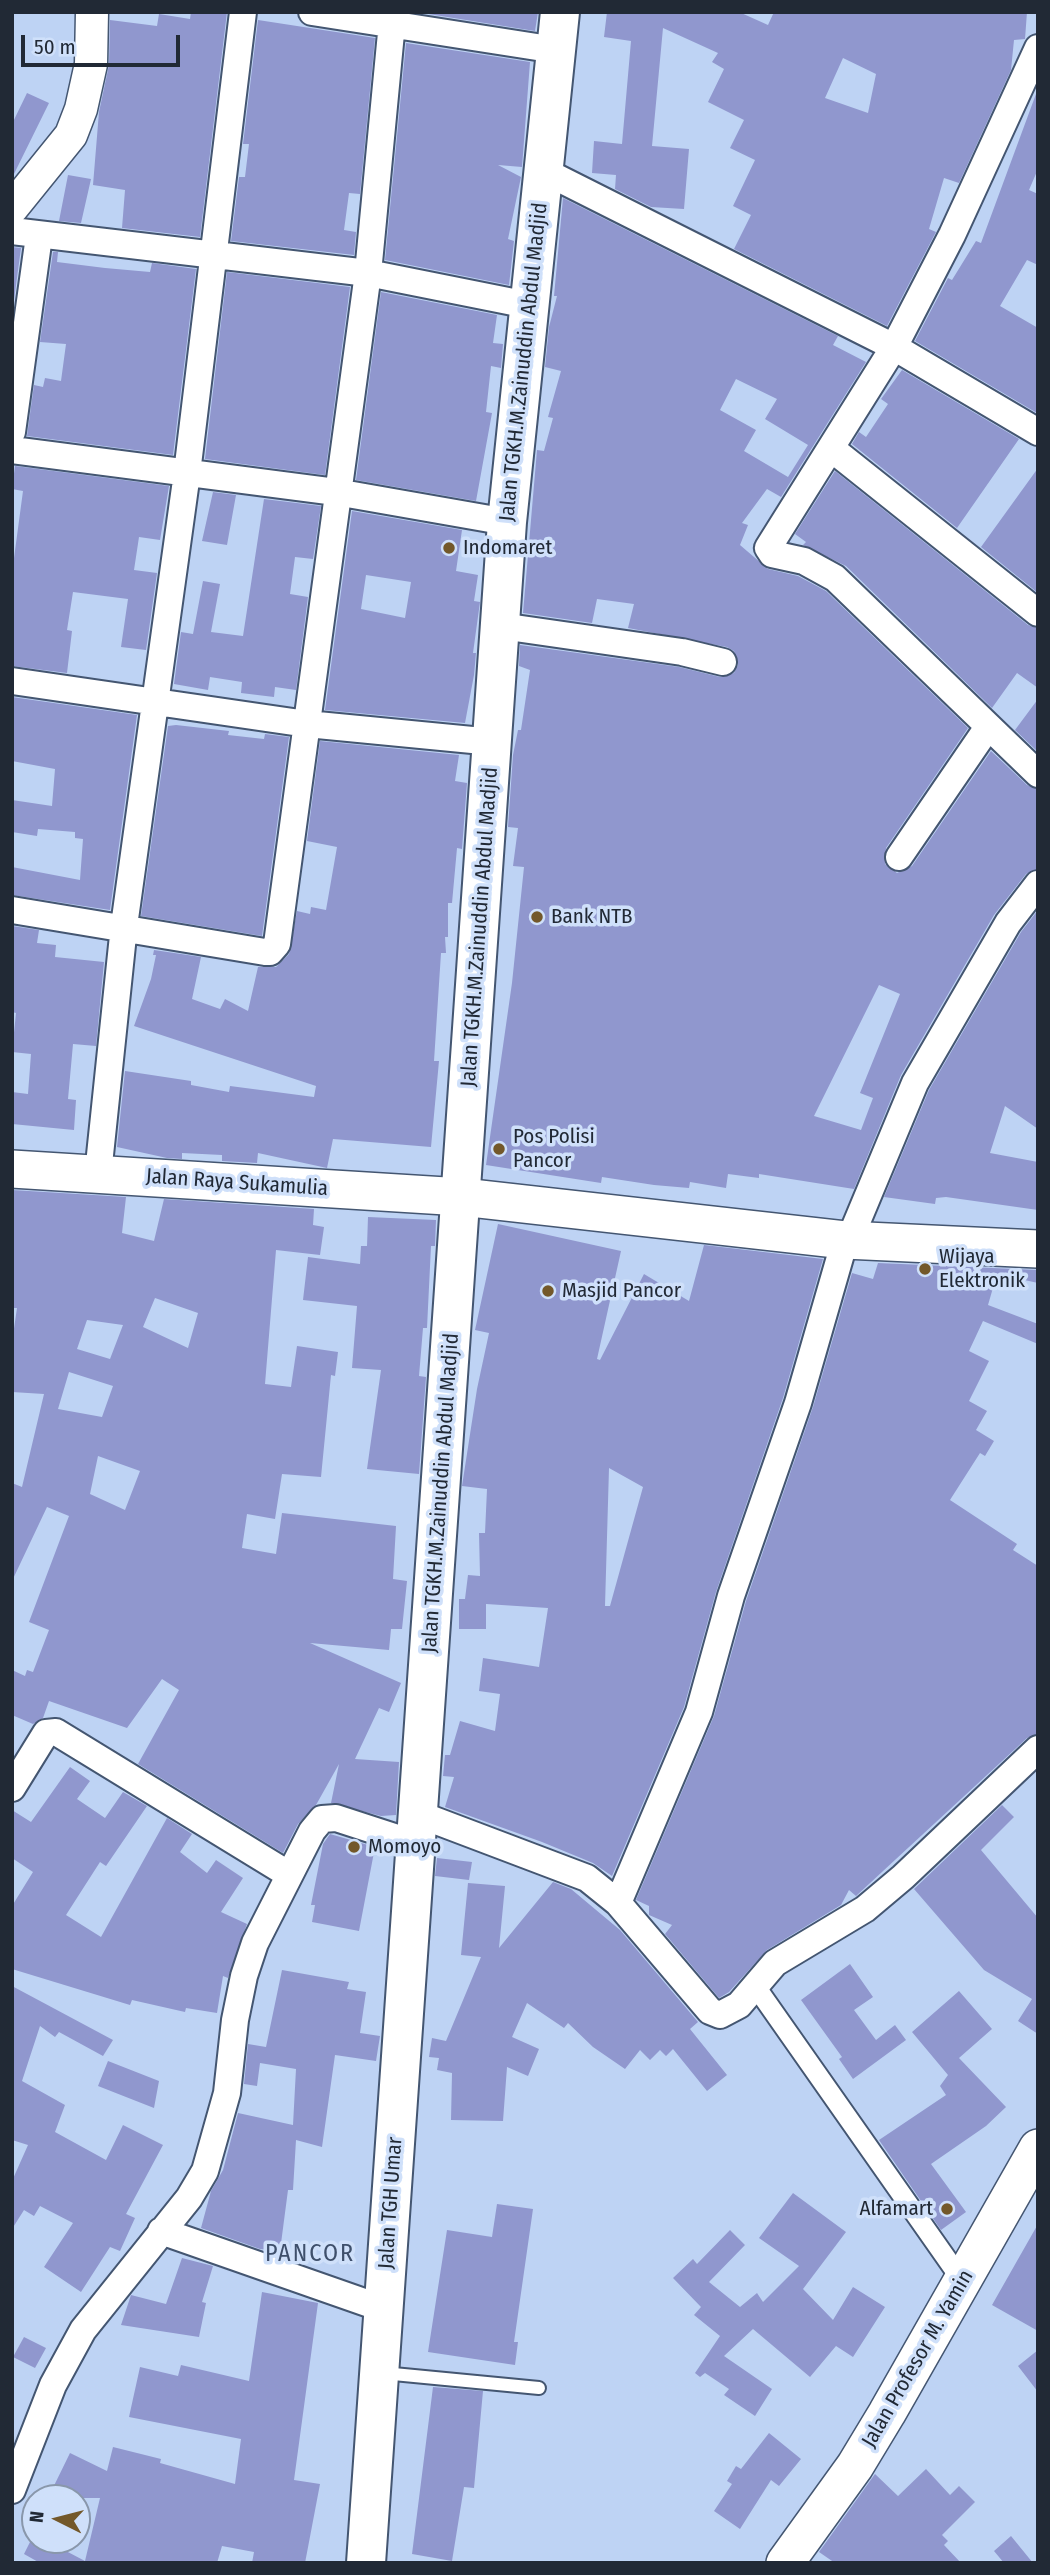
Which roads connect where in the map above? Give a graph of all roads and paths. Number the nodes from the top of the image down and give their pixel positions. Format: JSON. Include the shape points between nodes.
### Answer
{"nodes":[{"id":1,"x":92,"y":12,"type":"edge"},
{"id":2,"x":243,"y":12,"type":"edge"},
{"id":3,"x":312,"y":12,"type":"edge"},
{"id":4,"x":560,"y":12,"type":"edge"},
{"id":5,"x":393,"y":19,"type":"edge"},
{"id":6,"x":1038,"y":48,"type":"edge"},
{"id":7,"x":556,"y":50,"type":"junction"},
{"id":8,"x":544,"y":171,"type":"junction"},
{"id":9,"x":12,"y":208,"type":"edge"},
{"id":10,"x":12,"y":231,"type":"edge"},
{"id":11,"x":39,"y":236,"type":"junction"},
{"id":12,"x":213,"y":255,"type":"junction"},
{"id":13,"x":368,"y":273,"type":"junction"},
{"id":14,"x":528,"y":305,"type":"junction"},
{"id":15,"x":894,"y":347,"type":"junction"},
{"id":16,"x":12,"y":432,"type":"edge"},
{"id":17,"x":1038,"y":432,"type":"edge"},
{"id":18,"x":832,"y":449,"type":"junction"},
{"id":19,"x":12,"y":450,"type":"edge"},
{"id":20,"x":187,"y":473,"type":"junction"},
{"id":21,"x":336,"y":492,"type":"junction"},
{"id":22,"x":507,"y":522,"type":"junction"},
{"id":23,"x":1038,"y":613,"type":"edge"},
{"id":24,"x":500,"y":626,"type":"junction"},
{"id":25,"x":723,"y":662,"type":"dead end"},
{"id":26,"x":12,"y":681,"type":"edge"},
{"id":27,"x":155,"y":701,"type":"junction"},
{"id":28,"x":307,"y":724,"type":"junction"},
{"id":29,"x":988,"y":727,"type":"junction"},
{"id":30,"x":493,"y":742,"type":"junction"},
{"id":31,"x":1038,"y":774,"type":"edge"},
{"id":32,"x":899,"y":857,"type":"dead end"},
{"id":33,"x":1038,"y":884,"type":"edge"},
{"id":34,"x":12,"y":910,"type":"edge"},
{"id":35,"x":124,"y":926,"type":"junction"},
{"id":36,"x":12,"y":1169,"type":"edge"},
{"id":37,"x":97,"y":1174,"type":"junction"},
{"id":38,"x":461,"y":1197,"type":"junction"},
{"id":39,"x":849,"y":1234,"type":"junction"},
{"id":40,"x":940,"y":1235,"type":"junction"},
{"id":41,"x":1038,"y":1235,"type":"edge"},
{"id":42,"x":1038,"y":1249,"type":"edge"},
{"id":43,"x":1038,"y":1749,"type":"edge"},
{"id":44,"x":12,"y":1788,"type":"edge"},
{"id":45,"x":417,"y":1829,"type":"junction"},
{"id":46,"x":288,"y":1874,"type":"junction"},
{"id":47,"x":618,"y":1903,"type":"junction"},
{"id":48,"x":756,"y":1987,"type":"junction"},
{"id":49,"x":1038,"y":2148,"type":"edge"},
{"id":50,"x":161,"y":2231,"type":"junction"},
{"id":51,"x":963,"y":2282,"type":"junction"},
{"id":52,"x":384,"y":2309,"type":"junction"},
{"id":53,"x":379,"y":2373,"type":"junction"},
{"id":54,"x":539,"y":2388,"type":"dead end"},
{"id":55,"x":21,"y":2443,"type":"edge"},
{"id":56,"x":12,"y":2490,"type":"edge"},
{"id":57,"x":366,"y":2563,"type":"edge"},
{"id":58,"x":785,"y":2563,"type":"edge"}],
"edges":[{"from":1,"to":9,"type":"street","via":[[91,64],[71,135]]},
{"from":2,"to":12,"type":"street"},
{"from":3,"to":5,"type":"street"},
{"from":4,"to":7,"type":"main road","name":"Jalan TGKH.M.Zainuddin Abdul Madjid"},
{"from":5,"to":7,"type":"street"},
{"from":5,"to":13,"type":"street"},
{"from":6,"to":15,"type":"street","via":[[952,235]]},
{"from":7,"to":8,"type":"main road","name":"Jalan TGKH.M.Zainuddin Abdul Madjid"},
{"from":8,"to":14,"type":"main road","name":"Jalan TGKH.M.Zainuddin Abdul Madjid"},
{"from":8,"to":15,"type":"street"},
{"from":10,"to":11,"type":"street"},
{"from":11,"to":12,"type":"street"},
{"from":11,"to":16,"type":"street"},
{"from":12,"to":13,"type":"street"},
{"from":12,"to":20,"type":"street"},
{"from":13,"to":14,"type":"street"},
{"from":13,"to":21,"type":"street"},
{"from":14,"to":22,"type":"main road","name":"Jalan TGKH.M.Zainuddin Abdul Madjid"},
{"from":15,"to":17,"type":"street"},
{"from":15,"to":18,"type":"street"},
{"from":18,"to":23,"type":"street"},
{"from":18,"to":29,"type":"street","via":[[770,542],[770,552],[804,561],[835,578]]},
{"from":19,"to":20,"type":"street"},
{"from":20,"to":21,"type":"street"},
{"from":20,"to":27,"type":"street"},
{"from":21,"to":22,"type":"street"},
{"from":21,"to":28,"type":"street"},
{"from":22,"to":24,"type":"main road","name":"Jalan TGKH.M.Zainuddin Abdul Madjid"},
{"from":24,"to":25,"type":"street"},
{"from":24,"to":30,"type":"main road","name":"Jalan TGKH.M.Zainuddin Abdul Madjid"},
{"from":26,"to":27,"type":"street"},
{"from":27,"to":28,"type":"street"},
{"from":27,"to":35,"type":"street"},
{"from":28,"to":30,"type":"street"},
{"from":28,"to":35,"type":"street","via":[[274,949],[265,952]]},
{"from":29,"to":31,"type":"street"},
{"from":29,"to":32,"type":"street"},
{"from":30,"to":38,"type":"main road","name":"Jalan TGKH.M.Zainuddin Abdul Madjid"},
{"from":33,"to":39,"type":"street","via":[[1008,923],[934,1048],[904,1105]]},
{"from":34,"to":35,"type":"street"},
{"from":35,"to":37,"type":"street"},
{"from":36,"to":37,"type":"main road","name":"Jalan Raya Sukamulia"},
{"from":37,"to":38,"type":"main road","name":"Jalan Raya Sukamulia"},
{"from":38,"to":39,"type":"main road","name":"Jalan Raya Sukamulia","via":[[538,1190]]},
{"from":38,"to":45,"type":"main road","name":"Jalan TGKH.M.Zainuddin Abdul Madjid"},
{"from":39,"to":40,"type":"main road","name":"Jalan Raya Sukamulia"},
{"from":39,"to":47,"type":"street","via":[[798,1403],[731,1596],[699,1712]]},
{"from":40,"to":41,"type":"main road"},
{"from":40,"to":42,"type":"main road"},
{"from":43,"to":48,"type":"street","via":[[894,1885],[842,1924],[775,1963]]},
{"from":44,"to":46,"type":"street","via":[[46,1734],[56,1732]]},
{"from":45,"to":46,"type":"street","via":[[325,1818],[312,1831]]},
{"from":45,"to":47,"type":"street","via":[[587,1878]]},
{"from":45,"to":52,"type":"main road","name":"Jalan TGH Umar"},
{"from":46,"to":50,"type":"street","via":[[255,1942],[239,1996],[227,2093],[211,2156],[197,2187]]},
{"from":47,"to":48,"type":"street","via":[[714,2015],[726,2014]]},
{"from":48,"to":51,"type":"street"},
{"from":49,"to":51,"type":"main road","name":"Jalan Profesor M. Yamin"},
{"from":50,"to":52,"type":"street"},
{"from":50,"to":55,"type":"street","via":[[83,2330]]},
{"from":51,"to":58,"type":"main road","name":"Jalan Profesor M. Yamin","via":[[855,2466]]},
{"from":52,"to":53,"type":"main road","name":"Jalan TGH Umar"},
{"from":53,"to":54,"type":"lane"},
{"from":53,"to":57,"type":"main road","name":"Jalan TGH Umar"},
{"from":55,"to":56,"type":"street"}]}
